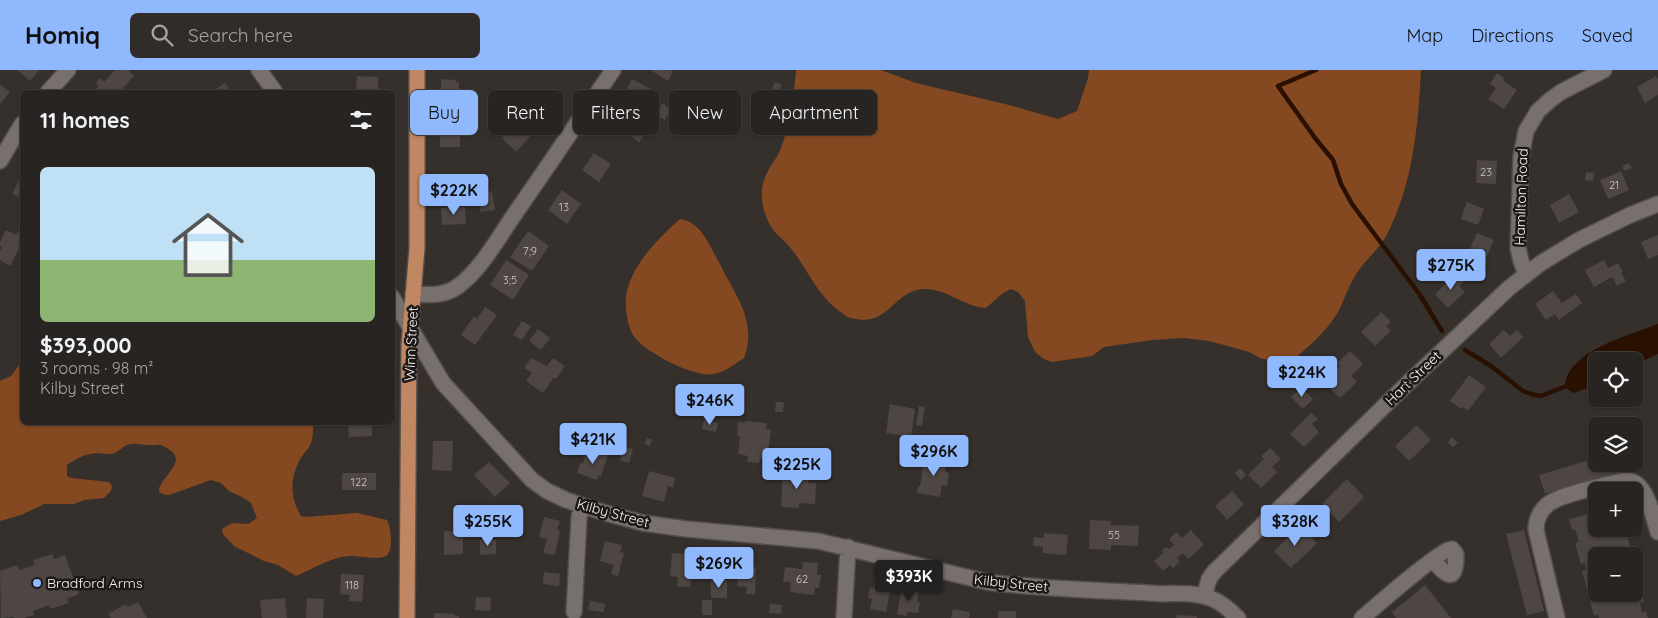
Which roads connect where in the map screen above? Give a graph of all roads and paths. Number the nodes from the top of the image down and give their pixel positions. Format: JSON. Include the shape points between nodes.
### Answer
{"nodes":[{"id":1,"x":68,"y":70,"type":"edge"},
{"id":2,"x":259,"y":70,"type":"edge"},
{"id":3,"x":417,"y":70,"type":"edge"},
{"id":4,"x":613,"y":70,"type":"edge"},
{"id":5,"x":1604,"y":70,"type":"edge"},
{"id":6,"x":50,"y":90,"type":"edge"},
{"id":7,"x":273,"y":90,"type":"edge"},
{"id":8,"x":20,"y":127,"type":"edge"},
{"id":9,"x":0,"y":161,"type":"edge"},
{"id":10,"x":1658,"y":204,"type":"edge"},
{"id":11,"x":1526,"y":274,"type":"junction"},
{"id":12,"x":413,"y":294,"type":"junction"},
{"id":13,"x":395,"y":302,"type":"edge"},
{"id":14,"x":410,"y":328,"type":"junction"},
{"id":15,"x":581,"y":506,"type":"junction"},
{"id":16,"x":1658,"y":532,"type":"edge"},
{"id":17,"x":848,"y":547,"type":"junction"},
{"id":18,"x":1433,"y":560,"type":"dead end"},
{"id":19,"x":1204,"y":596,"type":"junction"},
{"id":20,"x":574,"y":612,"type":"dead end"},
{"id":21,"x":407,"y":618,"type":"edge"},
{"id":22,"x":844,"y":618,"type":"edge"},
{"id":23,"x":1238,"y":618,"type":"edge"},
{"id":24,"x":1362,"y":618,"type":"edge"},
{"id":25,"x":1557,"y":618,"type":"edge"}],
"edges":[{"from":1,"to":6,"type":"street"},
{"from":2,"to":7,"type":"street"},
{"from":3,"to":12,"type":"main road","name":"Winn Street","via":[[418,210]]},
{"from":4,"to":12,"type":"street","via":[[470,276],[442,294]]},
{"from":5,"to":11,"type":"street","name":"Hamilton Road","via":[[1555,96],[1538,112],[1526,131],[1521,157],[1518,248]]},
{"from":8,"to":9,"type":"street"},
{"from":10,"to":11,"type":"street","name":"Hart Street","via":[[1586,236]]},
{"from":11,"to":19,"type":"street","name":"Hart Street","via":[[1409,382],[1221,565],[1209,579]]},
{"from":12,"to":14,"type":"main road","name":"Winn Street"},
{"from":13,"to":14,"type":"street","name":"Kilby Street"},
{"from":14,"to":15,"type":"street","name":"Kilby Street","via":[[443,383],[532,480],[547,491]]},
{"from":14,"to":21,"type":"main road","name":"Winn Street"},
{"from":15,"to":17,"type":"street","name":"Kilby Street","via":[[661,526],[793,538]]},
{"from":15,"to":20,"type":"street"},
{"from":16,"to":25,"type":"street","via":[[1642,488],[1630,480],[1546,505],[1538,516],[1536,530]]},
{"from":17,"to":19,"type":"street","name":"Kilby Street","via":[[1015,586]]},
{"from":17,"to":22,"type":"street"},
{"from":18,"to":24,"type":"street"},
{"from":19,"to":23,"type":"street","name":"Kilby Street","via":[[1221,603]]}]}
